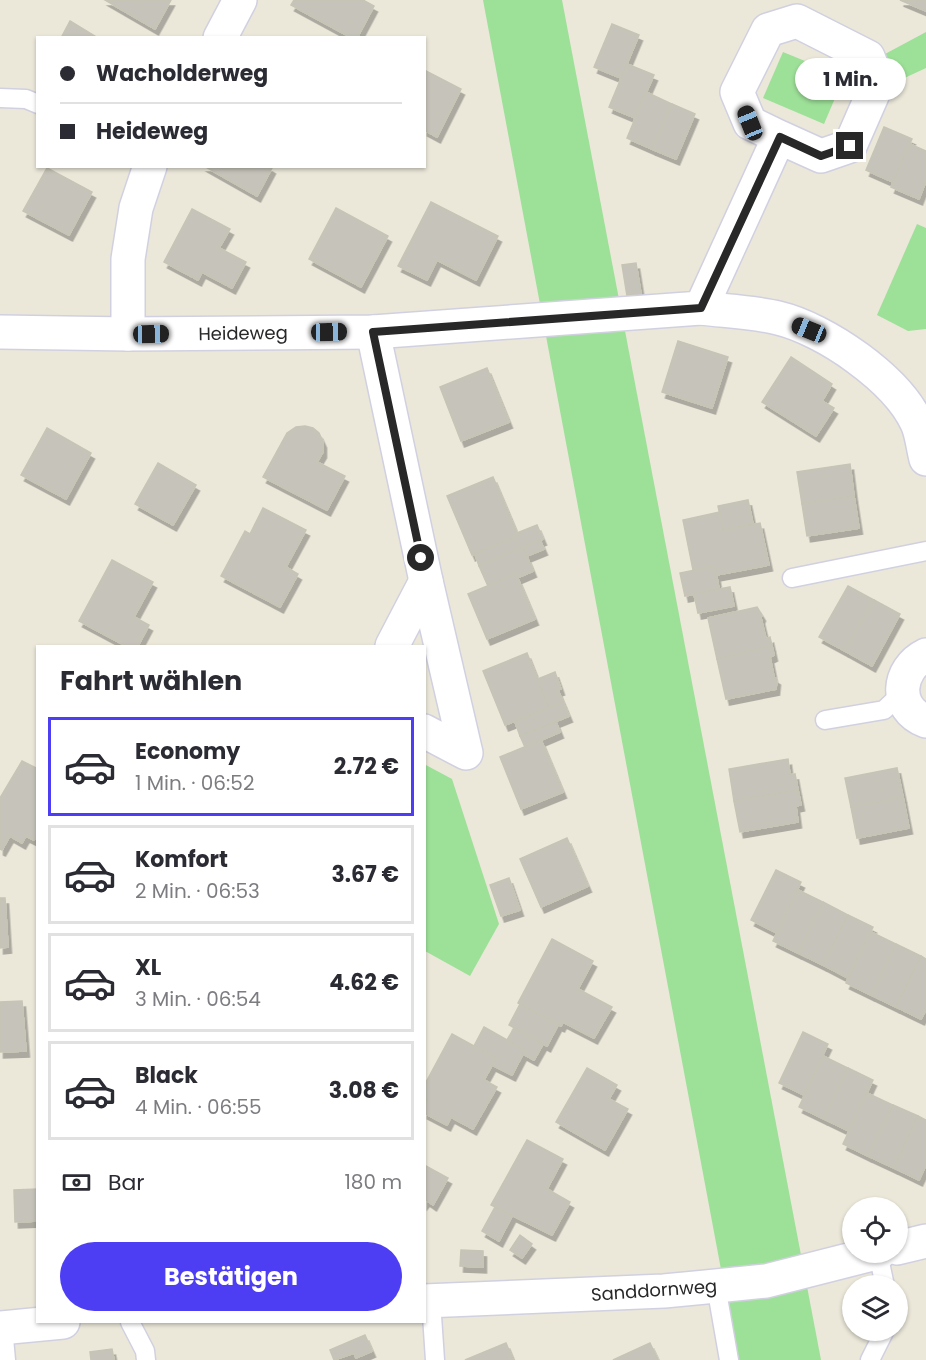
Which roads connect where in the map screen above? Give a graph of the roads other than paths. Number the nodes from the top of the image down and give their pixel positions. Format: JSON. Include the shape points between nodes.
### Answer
{"nodes":[{"id":1,"x":240,"y":0,"type":"edge"},
{"id":2,"x":221,"y":36,"type":"edge"},
{"id":3,"x":0,"y":98,"type":"edge"},
{"id":4,"x":36,"y":103,"type":"edge"},
{"id":5,"x":780,"y":137,"type":"junction"},
{"id":6,"x":150,"y":168,"type":"edge"},
{"id":7,"x":701,"y":308,"type":"junction"},
{"id":8,"x":0,"y":332,"type":"edge"},
{"id":9,"x":373,"y":332,"type":"junction"},
{"id":10,"x":129,"y":334,"type":"junction"},
{"id":11,"x":926,"y":459,"type":"edge"},
{"id":12,"x":926,"y":550,"type":"edge"},
{"id":13,"x":792,"y":578,"type":"dead end"},
{"id":14,"x":426,"y":581,"type":"junction"},
{"id":15,"x":393,"y":645,"type":"edge"},
{"id":16,"x":926,"y":655,"type":"edge"},
{"id":17,"x":903,"y":692,"type":"junction"},
{"id":18,"x":825,"y":720,"type":"dead end"},
{"id":19,"x":926,"y":721,"type":"edge"},
{"id":20,"x":426,"y":732,"type":"edge"},
{"id":21,"x":926,"y":1240,"type":"edge"},
{"id":22,"x":908,"y":1245,"type":"edge"},
{"id":23,"x":842,"y":1262,"type":"edge"},
{"id":24,"x":716,"y":1286,"type":"junction"},
{"id":25,"x":428,"y":1301,"type":"edge"},
{"id":26,"x":53,"y":1323,"type":"edge"},
{"id":27,"x":131,"y":1323,"type":"edge"},
{"id":28,"x":1,"y":1328,"type":"edge"},
{"id":29,"x":880,"y":1341,"type":"edge"},
{"id":30,"x":6,"y":1360,"type":"edge"},
{"id":31,"x":146,"y":1360,"type":"edge"},
{"id":32,"x":435,"y":1360,"type":"edge"},
{"id":33,"x":729,"y":1360,"type":"edge"},
{"id":34,"x":870,"y":1360,"type":"edge"}],
"edges":[{"from":1,"to":2,"type":"street"},
{"from":3,"to":4,"type":"lane"},
{"from":5,"to":5,"type":"street","via":[[750,123],[737,92],[768,30],[797,21],[868,57],[878,82],[850,146],[821,156]]},
{"from":5,"to":7,"type":"street"},
{"from":6,"to":10,"type":"street","via":[[136,208],[128,259]]},
{"from":7,"to":9,"type":"street","name":"Heideweg"},
{"from":7,"to":11,"type":"street","name":"Heideweg","via":[[779,318],[824,336],[851,353],[896,392],[917,424]]},
{"from":8,"to":10,"type":"street","name":"Heideweg"},
{"from":9,"to":10,"type":"street","name":"Heideweg"},
{"from":9,"to":14,"type":"street"},
{"from":12,"to":13,"type":"lane"},
{"from":14,"to":15,"type":"street"},
{"from":14,"to":20,"type":"street","via":[[466,753]]},
{"from":16,"to":17,"type":"street","via":[[907,670]]},
{"from":17,"to":18,"type":"lane","via":[[884,710]]},
{"from":17,"to":19,"type":"street","via":[[912,712]]},
{"from":21,"to":22,"type":"street"},
{"from":23,"to":24,"type":"street","name":"Sanddornweg","via":[[766,1281]]},
{"from":24,"to":25,"type":"street","name":"Sanddornweg","via":[[664,1292]]},
{"from":24,"to":33,"type":"lane"},
{"from":25,"to":32,"type":"lane"},
{"from":26,"to":28,"type":"street"},
{"from":27,"to":31,"type":"lane"},
{"from":28,"to":30,"type":"lane"},
{"from":29,"to":34,"type":"lane"}]}
